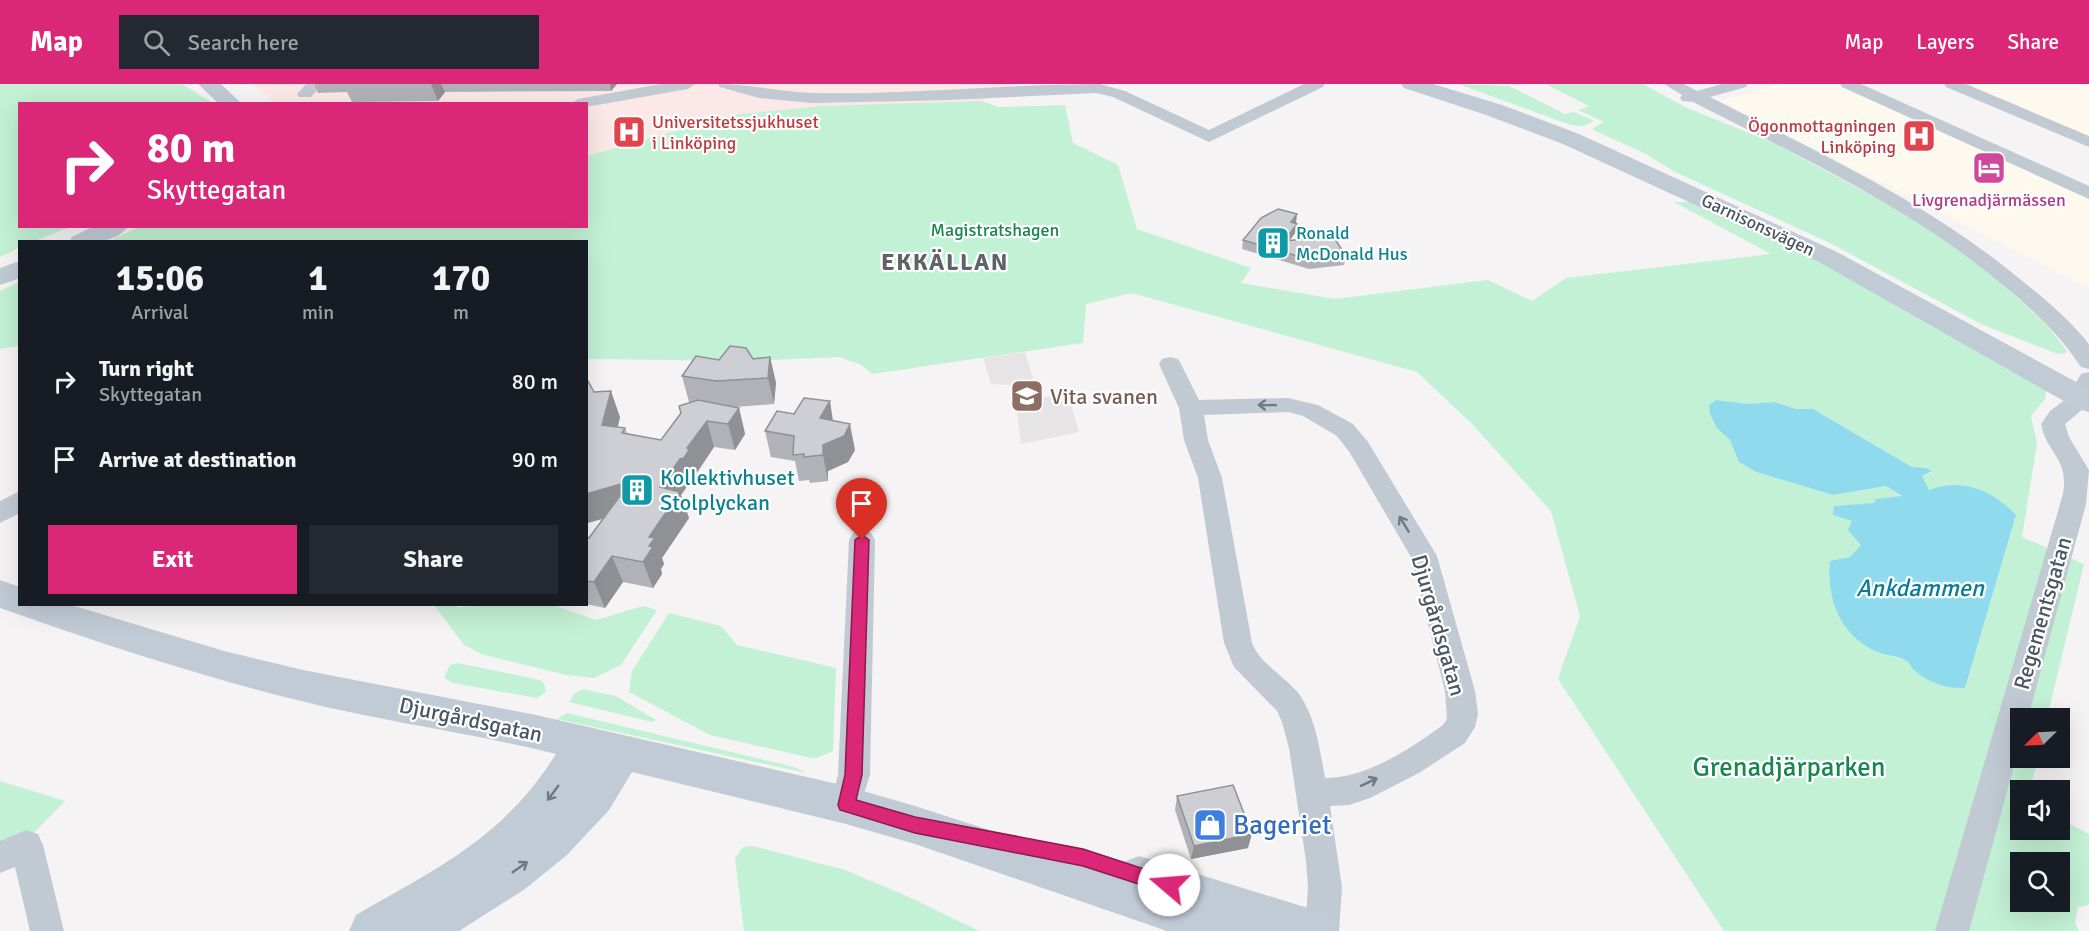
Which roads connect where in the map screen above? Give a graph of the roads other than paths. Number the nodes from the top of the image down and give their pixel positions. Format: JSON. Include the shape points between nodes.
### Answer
{"nodes":[{"id":1,"x":208,"y":84,"type":"edge"},
{"id":2,"x":230,"y":84,"type":"edge"},
{"id":3,"x":688,"y":84,"type":"edge"},
{"id":4,"x":726,"y":84,"type":"edge"},
{"id":5,"x":1317,"y":84,"type":"edge"},
{"id":6,"x":1411,"y":84,"type":"edge"},
{"id":7,"x":1442,"y":84,"type":"edge"},
{"id":8,"x":1658,"y":84,"type":"edge"},
{"id":9,"x":1672,"y":84,"type":"edge"},
{"id":10,"x":1740,"y":84,"type":"edge"},
{"id":11,"x":1848,"y":84,"type":"edge"},
{"id":12,"x":1952,"y":84,"type":"edge"},
{"id":13,"x":1690,"y":98,"type":"junction"},
{"id":14,"x":240,"y":102,"type":"edge"},
{"id":15,"x":241,"y":102,"type":"edge"},
{"id":16,"x":588,"y":102,"type":"edge"},
{"id":17,"x":2089,"y":142,"type":"edge"},
{"id":18,"x":2089,"y":193,"type":"edge"},
{"id":19,"x":112,"y":228,"type":"edge"},
{"id":20,"x":85,"y":240,"type":"edge"},
{"id":21,"x":18,"y":270,"type":"edge"},
{"id":22,"x":0,"y":277,"type":"edge"},
{"id":23,"x":2063,"y":327,"type":"junction"},
{"id":24,"x":2089,"y":328,"type":"edge"},
{"id":25,"x":1170,"y":364,"type":"dead end"},
{"id":26,"x":2087,"y":387,"type":"edge"},
{"id":27,"x":1191,"y":408,"type":"junction"},
{"id":28,"x":18,"y":501,"type":"edge"},
{"id":29,"x":0,"y":514,"type":"edge"},
{"id":30,"x":862,"y":540,"type":"dead end"},
{"id":31,"x":32,"y":606,"type":"edge"},
{"id":32,"x":603,"y":748,"type":"junction"},
{"id":33,"x":1312,"y":793,"type":"junction"},
{"id":34,"x":846,"y":805,"type":"junction"},
{"id":35,"x":915,"y":825,"type":"junction"},
{"id":36,"x":13,"y":852,"type":"edge"},
{"id":37,"x":47,"y":931,"type":"edge"},
{"id":38,"x":372,"y":931,"type":"edge"},
{"id":39,"x":417,"y":931,"type":"edge"},
{"id":40,"x":1231,"y":931,"type":"edge"},
{"id":41,"x":1311,"y":931,"type":"edge"},
{"id":42,"x":1322,"y":931,"type":"edge"},
{"id":43,"x":1952,"y":931,"type":"edge"}],
"edges":[{"from":1,"to":14,"type":"main road"},
{"from":2,"to":15,"type":"main road"},
{"from":3,"to":16,"type":"street"},
{"from":4,"to":5,"type":"street","via":[[759,93],[812,98],[1097,88],[1119,94],[1209,136]]},
{"from":6,"to":26,"type":"main road","name":"Garnisonsvägen","via":[[1571,139],[1828,257]]},
{"from":7,"to":26,"type":"main road","name":"Garnisonsvägen","via":[[1580,137],[1740,207]]},
{"from":8,"to":13,"type":"street"},
{"from":9,"to":13,"type":"street"},
{"from":10,"to":13,"type":"street"},
{"from":11,"to":18,"type":"street"},
{"from":12,"to":17,"type":"street"},
{"from":13,"to":23,"type":"street","via":[[1901,203],[1947,232],[2019,287]]},
{"from":19,"to":20,"type":"main road"},
{"from":21,"to":22,"type":"main road"},
{"from":23,"to":24,"type":"street"},
{"from":23,"to":26,"type":"street","via":[[2081,348]]},
{"from":25,"to":27,"type":"street"},
{"from":26,"to":43,"type":"street","name":"Regementsgatan","via":[[2053,424],[2057,440],[2077,472],[2077,481]]},
{"from":27,"to":33,"type":"street","via":[[1196,441],[1210,478],[1238,642],[1244,659],[1288,703],[1297,722]]},
{"from":33,"to":27,"type":"street","name":"Djurgårdsgatan","one_way":true,"via":[[1350,790],[1449,740],[1460,727],[1460,691],[1424,556],[1359,448],[1345,430],[1330,420],[1288,405]]},
{"from":28,"to":29,"type":"street"},
{"from":30,"to":34,"type":"street","via":[[854,775]]},
{"from":31,"to":32,"type":"main road","name":"Djurgårdsgatan","via":[[303,686]]},
{"from":32,"to":34,"type":"main road","name":"Djurgårdsgatan"},
{"from":32,"to":38,"type":"main road","one_way":true,"via":[[513,838],[468,873]]},
{"from":39,"to":32,"type":"main road","one_way":true,"via":[[501,881],[556,838],[592,800]]},
{"from":33,"to":42,"type":"street","via":[[1325,887]]},
{"from":34,"to":35,"type":"main road","name":"Djurgårdsgatan"},
{"from":35,"to":40,"type":"main road","name":"Djurgårdsgatan"},
{"from":35,"to":41,"type":"main road","name":"Djurgårdsgatan","via":[[1083,858]]},
{"from":36,"to":37,"type":"street"}]}
